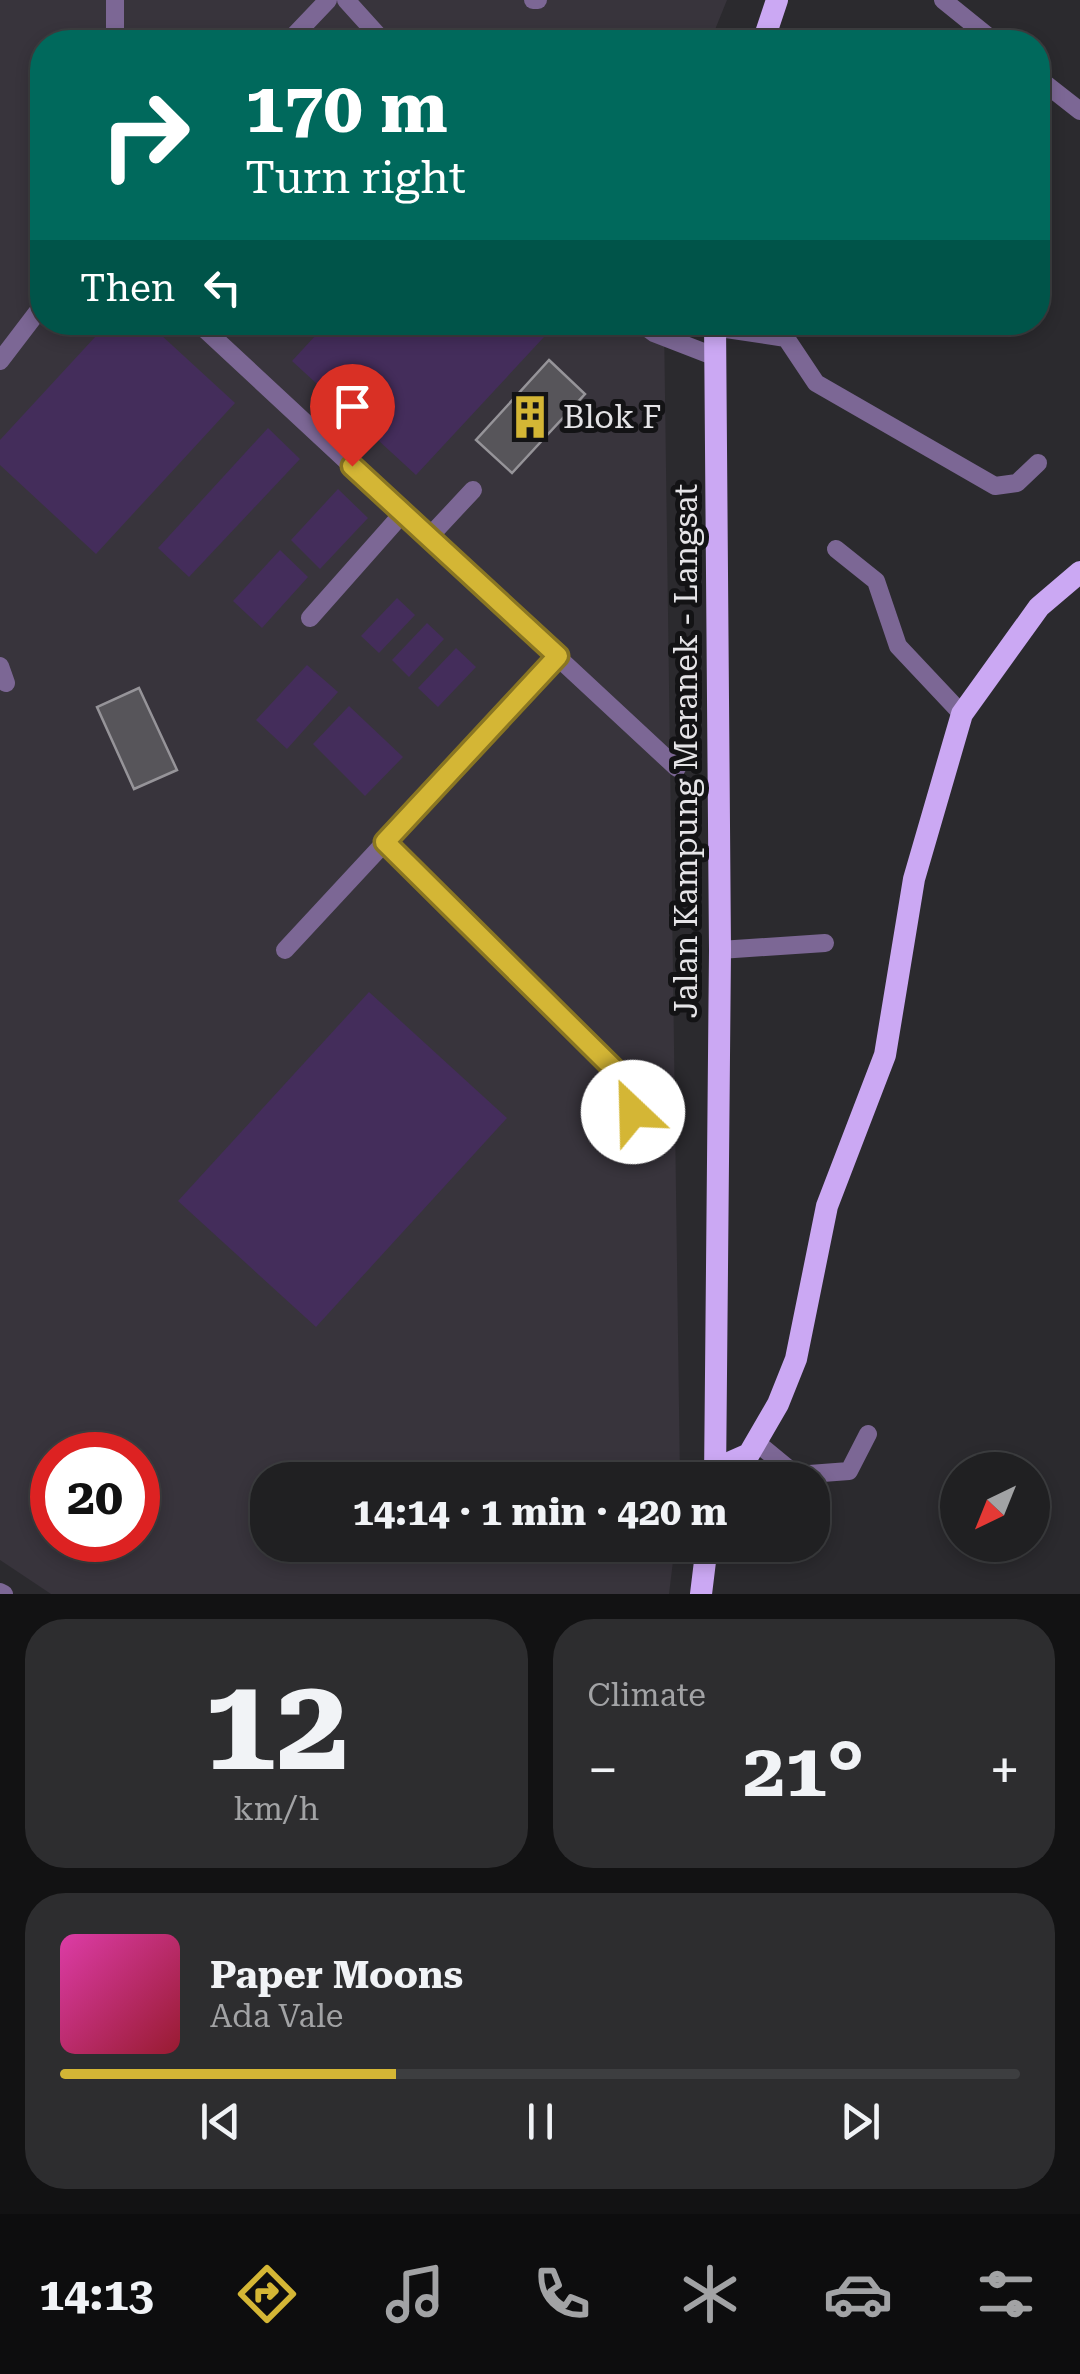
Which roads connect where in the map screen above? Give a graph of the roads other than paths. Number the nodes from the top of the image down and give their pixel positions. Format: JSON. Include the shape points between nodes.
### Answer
{"nodes":[{"id":1,"x":115,"y":0,"type":"edge"},
{"id":2,"x":328,"y":0,"type":"edge"},
{"id":3,"x":346,"y":0,"type":"edge"},
{"id":4,"x":778,"y":0,"type":"edge"},
{"id":5,"x":954,"y":3,"type":"edge"},
{"id":6,"x":115,"y":30,"type":"edge"},
{"id":7,"x":299,"y":30,"type":"edge"},
{"id":8,"x":373,"y":30,"type":"edge"},
{"id":9,"x":767,"y":30,"type":"edge"},
{"id":10,"x":982,"y":30,"type":"edge"},
{"id":11,"x":1050,"y":87,"type":"edge"},
{"id":12,"x":1080,"y":111,"type":"edge"},
{"id":13,"x":30,"y":322,"type":"edge"},
{"id":14,"x":210,"y":335,"type":"edge"},
{"id":15,"x":662,"y":335,"type":"edge"},
{"id":16,"x":715,"y":335,"type":"edge"},
{"id":17,"x":768,"y":335,"type":"edge"},
{"id":18,"x":716,"y":357,"type":"junction"},
{"id":19,"x":0,"y":361,"type":"edge"},
{"id":20,"x":1038,"y":463,"type":"dead end"},
{"id":21,"x":472,"y":490,"type":"dead end"},
{"id":22,"x":404,"y":513,"type":"junction"},
{"id":23,"x":430,"y":536,"type":"junction"},
{"id":24,"x":836,"y":549,"type":"dead end"},
{"id":25,"x":1080,"y":572,"type":"edge"},
{"id":26,"x":310,"y":618,"type":"dead end"},
{"id":27,"x":558,"y":656,"type":"junction"},
{"id":28,"x":962,"y":714,"type":"junction"},
{"id":29,"x":678,"y":768,"type":"dead end"},
{"id":30,"x":385,"y":842,"type":"junction"},
{"id":31,"x":825,"y":942,"type":"dead end"},
{"id":32,"x":285,"y":950,"type":"dead end"},
{"id":33,"x":720,"y":950,"type":"junction"},
{"id":34,"x":620,"y":1142,"type":"dead end"},
{"id":35,"x":868,"y":1434,"type":"dead end"},
{"id":36,"x":716,"y":1442,"type":"junction"},
{"id":37,"x":753,"y":1448,"type":"junction"},
{"id":38,"x":720,"y":1462,"type":"edge"},
{"id":39,"x":738,"y":1462,"type":"edge"},
{"id":40,"x":706,"y":1562,"type":"edge"},
{"id":41,"x":702,"y":1594,"type":"edge"}],
"edges":[{"from":1,"to":6,"type":"street"},
{"from":2,"to":7,"type":"street"},
{"from":3,"to":8,"type":"street"},
{"from":4,"to":9,"type":"main road"},
{"from":5,"to":10,"type":"street"},
{"from":11,"to":12,"type":"street"},
{"from":13,"to":19,"type":"street"},
{"from":14,"to":22,"type":"street"},
{"from":15,"to":18,"type":"street"},
{"from":16,"to":18,"type":"main road","name":"Jalan Kampung Meranek - Langsat"},
{"from":17,"to":20,"type":"street","via":[[786,338],[816,382],[996,486],[1018,482]]},
{"from":18,"to":33,"type":"main road","name":"Jalan Kampung Meranek - Langsat"},
{"from":21,"to":23,"type":"street"},
{"from":22,"to":23,"type":"street"},
{"from":22,"to":26,"type":"street"},
{"from":23,"to":27,"type":"street"},
{"from":24,"to":28,"type":"street","via":[[876,581],[898,646]]},
{"from":25,"to":28,"type":"main road","via":[[1039,607]]},
{"from":27,"to":29,"type":"street"},
{"from":27,"to":30,"type":"street"},
{"from":28,"to":37,"type":"main road","via":[[914,879],[885,1055],[827,1206],[796,1359]]},
{"from":30,"to":32,"type":"street"},
{"from":30,"to":34,"type":"street","via":[[626,1082],[633,1112]]},
{"from":31,"to":33,"type":"street"},
{"from":33,"to":36,"type":"main road","name":"Jalan Kampung Meranek - Langsat"},
{"from":35,"to":37,"type":"street","via":[[850,1471],[840,1475],[796,1476]]},
{"from":36,"to":37,"type":"main road"},
{"from":36,"to":38,"type":"main road","name":"Jalan Kampung Meranek - Langsat"},
{"from":37,"to":39,"type":"main road"},
{"from":40,"to":41,"type":"main road"}]}
